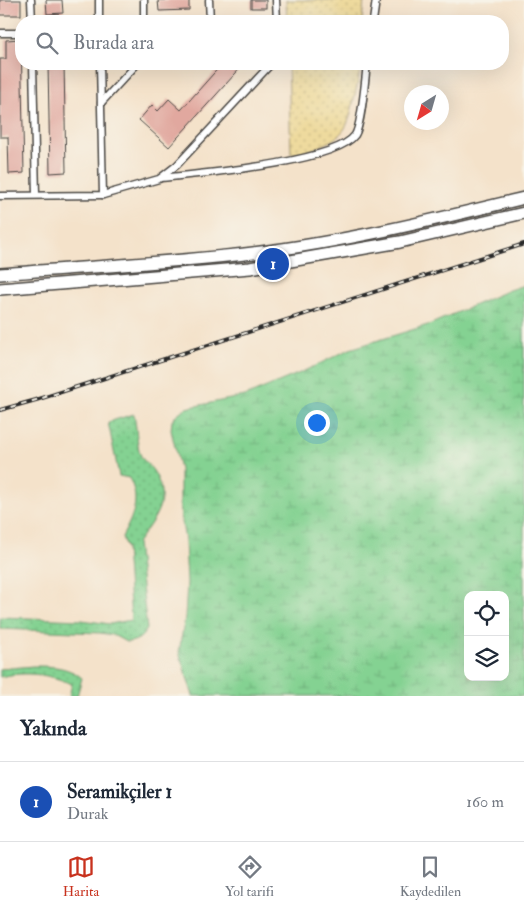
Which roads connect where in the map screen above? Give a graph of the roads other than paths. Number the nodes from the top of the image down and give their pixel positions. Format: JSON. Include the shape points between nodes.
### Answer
{"nodes":[{"id":1,"x":32,"y":0,"type":"edge"},
{"id":2,"x":99,"y":0,"type":"edge"},
{"id":3,"x":144,"y":0,"type":"edge"},
{"id":4,"x":210,"y":0,"type":"edge"},
{"id":5,"x":276,"y":0,"type":"edge"},
{"id":6,"x":376,"y":0,"type":"edge"},
{"id":7,"x":32,"y":15,"type":"edge"},
{"id":8,"x":99,"y":15,"type":"edge"},
{"id":9,"x":144,"y":15,"type":"edge"},
{"id":10,"x":210,"y":15,"type":"edge"},
{"id":11,"x":277,"y":15,"type":"edge"},
{"id":12,"x":374,"y":15,"type":"edge"},
{"id":13,"x":0,"y":33,"type":"edge"},
{"id":14,"x":15,"y":33,"type":"edge"},
{"id":15,"x":33,"y":70,"type":"edge"},
{"id":16,"x":100,"y":70,"type":"edge"},
{"id":17,"x":132,"y":70,"type":"edge"},
{"id":18,"x":265,"y":70,"type":"edge"},
{"id":19,"x":366,"y":70,"type":"edge"},
{"id":20,"x":101,"y":103,"type":"junction"},
{"id":21,"x":159,"y":178,"type":"junction"},
{"id":22,"x":36,"y":195,"type":"junction"},
{"id":23,"x":103,"y":195,"type":"junction"},
{"id":24,"x":0,"y":196,"type":"edge"},
{"id":25,"x":524,"y":198,"type":"edge"},
{"id":26,"x":524,"y":213,"type":"edge"},
{"id":27,"x":0,"y":274,"type":"edge"},
{"id":28,"x":0,"y":289,"type":"edge"}],
"edges":[{"from":1,"to":7,"type":"street"},
{"from":2,"to":8,"type":"street"},
{"from":3,"to":9,"type":"street"},
{"from":4,"to":10,"type":"street"},
{"from":5,"to":11,"type":"street"},
{"from":6,"to":12,"type":"street"},
{"from":13,"to":14,"type":"street"},
{"from":15,"to":22,"type":"street"},
{"from":16,"to":20,"type":"street"},
{"from":17,"to":20,"type":"street"},
{"from":18,"to":21,"type":"street","via":[[177,165]]},
{"from":19,"to":21,"type":"street","via":[[355,134],[340,146],[308,157],[263,166]]},
{"from":20,"to":23,"type":"street"},
{"from":21,"to":23,"type":"street"},
{"from":22,"to":23,"type":"street"},
{"from":22,"to":24,"type":"street"},
{"from":25,"to":27,"type":"highway","via":[[397,229],[253,253]]},
{"from":26,"to":28,"type":"highway","via":[[400,242],[250,268]]}]}
